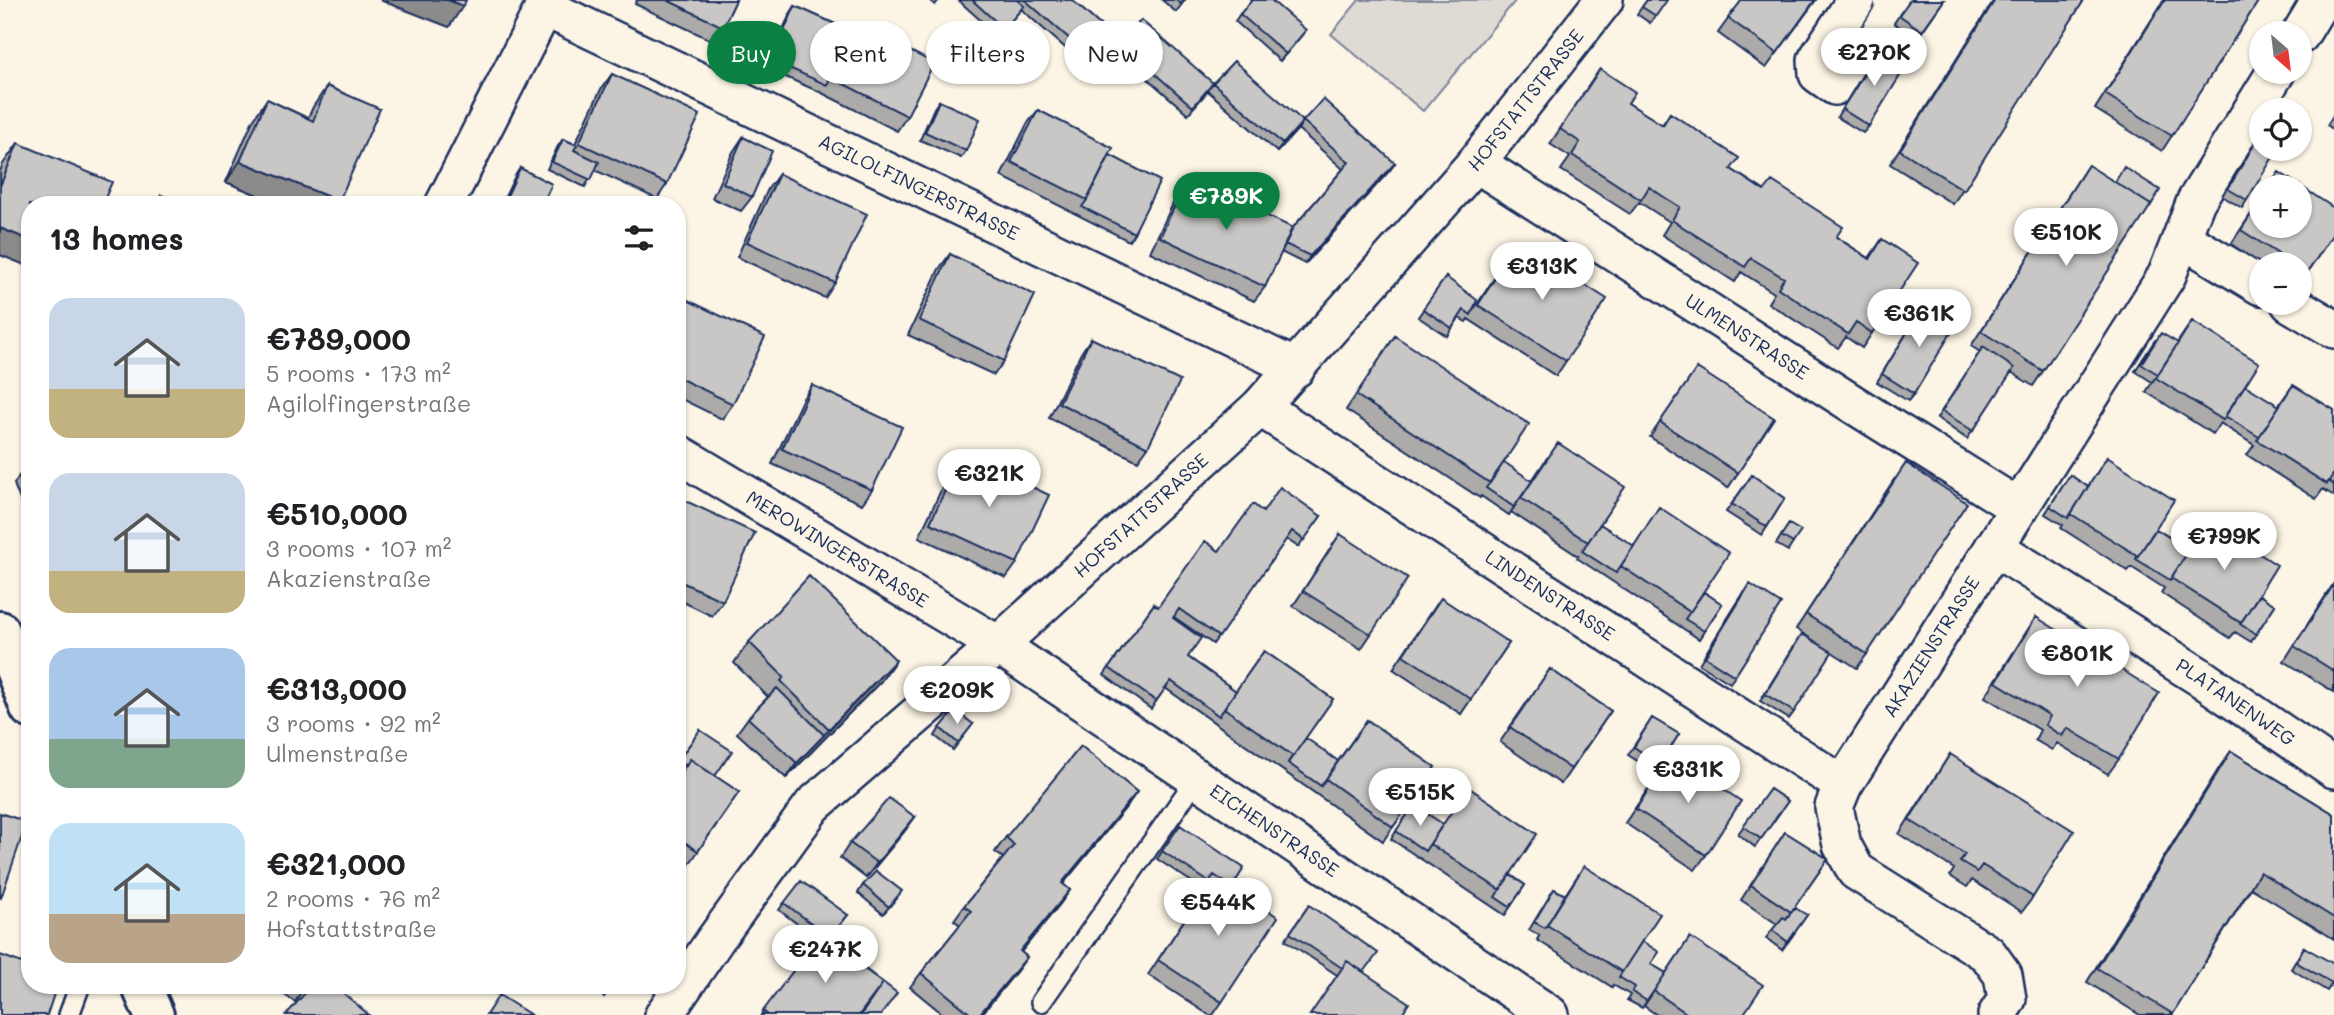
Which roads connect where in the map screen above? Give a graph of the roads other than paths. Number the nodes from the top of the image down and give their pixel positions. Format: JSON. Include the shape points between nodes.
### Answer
{"nodes":[{"id":1,"x":1604,"y":0,"type":"edge"},
{"id":2,"x":1856,"y":0,"type":"edge"},
{"id":3,"x":1893,"y":0,"type":"edge"},
{"id":4,"x":546,"y":4,"type":"edge"},
{"id":5,"x":2325,"y":4,"type":"edge"},
{"id":6,"x":2311,"y":21,"type":"edge"},
{"id":7,"x":2269,"y":84,"type":"edge"},
{"id":8,"x":1476,"y":163,"type":"junction"},
{"id":9,"x":448,"y":196,"type":"edge"},
{"id":10,"x":2183,"y":239,"type":"junction"},
{"id":11,"x":2249,"y":279,"type":"edge"},
{"id":12,"x":2310,"y":315,"type":"edge"},
{"id":13,"x":2334,"y":329,"type":"edge"},
{"id":14,"x":1296,"y":368,"type":"junction"},
{"id":15,"x":1260,"y":407,"type":"junction"},
{"id":16,"x":686,"y":458,"type":"edge"},
{"id":17,"x":2020,"y":508,"type":"junction"},
{"id":18,"x":1994,"y":547,"type":"junction"},
{"id":19,"x":0,"y":631,"type":"edge"},
{"id":20,"x":998,"y":646,"type":"junction"},
{"id":21,"x":21,"y":685,"type":"edge"},
{"id":22,"x":2334,"y":769,"type":"edge"},
{"id":23,"x":1198,"y":778,"type":"junction"},
{"id":24,"x":1843,"y":785,"type":"junction"},
{"id":25,"x":686,"y":983,"type":"edge"},
{"id":26,"x":77,"y":994,"type":"edge"},
{"id":27,"x":145,"y":994,"type":"edge"},
{"id":28,"x":678,"y":994,"type":"edge"},
{"id":29,"x":1041,"y":1002,"type":"dead end"},
{"id":30,"x":69,"y":1015,"type":"edge"},
{"id":31,"x":154,"y":1015,"type":"edge"},
{"id":32,"x":664,"y":1015,"type":"edge"},
{"id":33,"x":1550,"y":1015,"type":"edge"},
{"id":34,"x":1997,"y":1015,"type":"edge"}],
"edges":[{"from":1,"to":8,"type":"street","name":"HOFSTATTSTRASSE"},
{"from":2,"to":3,"type":"street","via":[[1816,60],[1818,74],[1835,86],[1854,76],[1895,10]]},
{"from":4,"to":9,"type":"street"},
{"from":4,"to":14,"type":"street","name":"AGILOLFINGERSTRASSE"},
{"from":5,"to":6,"type":"street"},
{"from":7,"to":10,"type":"street","name":"AKAZIENSTRASSE","via":[[2196,201]]},
{"from":8,"to":14,"type":"street","name":"HOFSTATTSTRASSE"},
{"from":8,"to":17,"type":"street","name":"ULMENSTRASSE"},
{"from":10,"to":11,"type":"street"},
{"from":10,"to":17,"type":"street","name":"AKAZIENSTRASSE","via":[[2167,275]]},
{"from":12,"to":13,"type":"street"},
{"from":14,"to":15,"type":"street","name":"HOFSTATTSTRASSE"},
{"from":15,"to":20,"type":"street","name":"HOFSTATTSTRASSE"},
{"from":15,"to":24,"type":"street","name":"LINDENSTRASSE"},
{"from":16,"to":20,"type":"street","name":"MEROWINGERSTRASSE"},
{"from":17,"to":18,"type":"street","name":"AKAZIENSTRASSE"},
{"from":18,"to":22,"type":"street","name":"PLATANENWEG","via":[[2200,677]]},
{"from":18,"to":24,"type":"street","name":"AKAZIENSTRASSE"},
{"from":19,"to":21,"type":"street"},
{"from":20,"to":23,"type":"street","name":"EICHENSTRASSE"},
{"from":20,"to":25,"type":"street","name":"HOFSTATTSTRASSE","via":[[814,805]]},
{"from":23,"to":29,"type":"lane"},
{"from":23,"to":33,"type":"street","name":"EICHENSTRASSE"},
{"from":24,"to":34,"type":"street","name":"AKAZIENSTRASSE","via":[[1834,807],[1842,845],[1856,871],[1989,954],[2003,975],[2007,999]]},
{"from":26,"to":30,"type":"lane"},
{"from":27,"to":31,"type":"street"},
{"from":28,"to":32,"type":"street","name":"HOFSTATTSTRASSE"}]}
